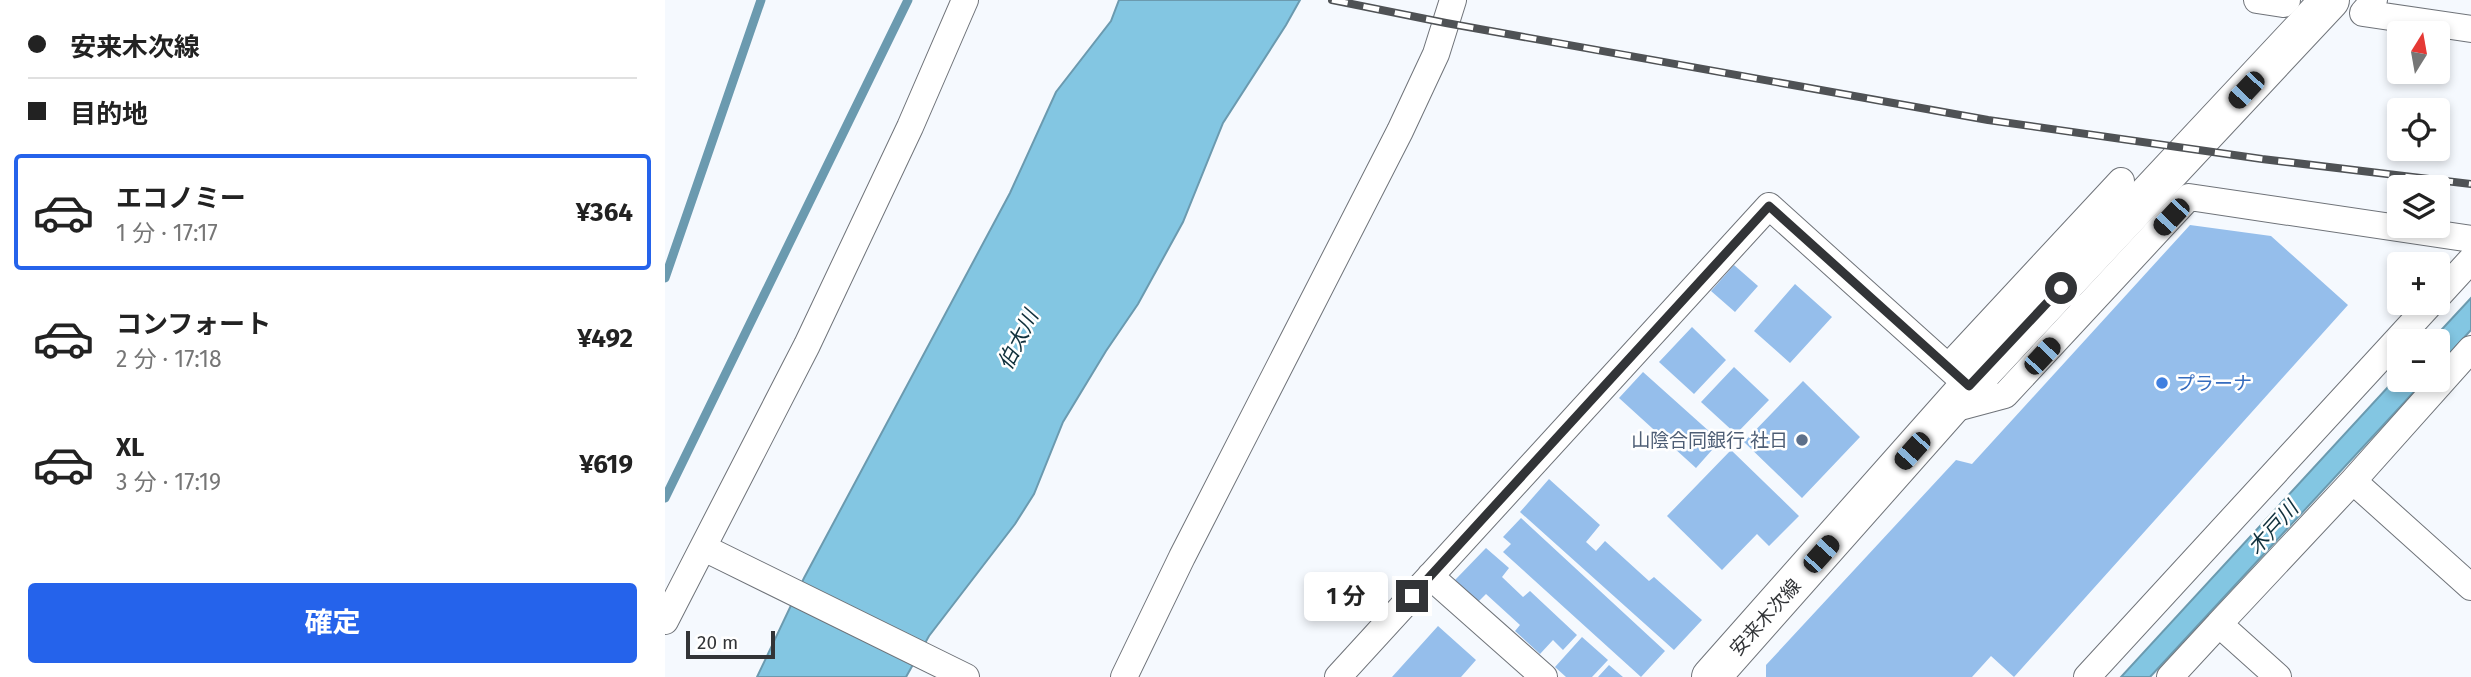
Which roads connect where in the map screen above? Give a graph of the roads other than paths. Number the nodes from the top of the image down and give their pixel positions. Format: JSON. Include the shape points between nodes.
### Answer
{"nodes":[{"id":1,"x":965,"y":0,"type":"edge"},
{"id":2,"x":1453,"y":0,"type":"edge"},
{"id":3,"x":2257,"y":0,"type":"edge"},
{"id":4,"x":2287,"y":0,"type":"edge"},
{"id":5,"x":2330,"y":0,"type":"edge"},
{"id":6,"x":2374,"y":0,"type":"edge"},
{"id":7,"x":2471,"y":29,"type":"edge"},
{"id":8,"x":2121,"y":181,"type":"dead end"},
{"id":9,"x":2471,"y":239,"type":"edge"},
{"id":10,"x":2471,"y":260,"type":"edge"},
{"id":11,"x":2450,"y":283,"type":"edge"},
{"id":12,"x":2420,"y":315,"type":"edge"},
{"id":13,"x":2471,"y":349,"type":"edge"},
{"id":14,"x":1955,"y":388,"type":"junction"},
{"id":15,"x":2353,"y":481,"type":"junction"},
{"id":16,"x":713,"y":552,"type":"junction"},
{"id":17,"x":1430,"y":576,"type":"junction"},
{"id":18,"x":2471,"y":587,"type":"edge"},
{"id":19,"x":665,"y":621,"type":"edge"},
{"id":20,"x":2219,"y":624,"type":"junction"},
{"id":21,"x":966,"y":677,"type":"edge"},
{"id":22,"x":1124,"y":677,"type":"edge"},
{"id":23,"x":1338,"y":677,"type":"edge"},
{"id":24,"x":1544,"y":677,"type":"edge"},
{"id":25,"x":1711,"y":677,"type":"edge"},
{"id":26,"x":2087,"y":677,"type":"edge"},
{"id":27,"x":2170,"y":677,"type":"edge"},
{"id":28,"x":2278,"y":677,"type":"edge"}],
"edges":[{"from":1,"to":16,"type":"street"},
{"from":2,"to":22,"type":"street","via":[[1436,54],[1400,131]]},
{"from":3,"to":4,"type":"street","via":[[2283,4]]},
{"from":5,"to":14,"type":"main road","name":"安来木次線"},
{"from":6,"to":7,"type":"street","via":[[2363,13]]},
{"from":8,"to":14,"type":"street"},
{"from":9,"to":14,"type":"street","via":[[2189,197],[2005,395]]},
{"from":10,"to":11,"type":"street"},
{"from":12,"to":26,"type":"street"},
{"from":13,"to":15,"type":"street"},
{"from":14,"to":17,"type":"street","via":[[1769,206]]},
{"from":14,"to":25,"type":"main road","name":"安来木次線"},
{"from":15,"to":18,"type":"street"},
{"from":15,"to":20,"type":"street"},
{"from":16,"to":19,"type":"street","via":[[688,573]]},
{"from":16,"to":21,"type":"street"},
{"from":17,"to":23,"type":"street"},
{"from":17,"to":24,"type":"street"},
{"from":20,"to":27,"type":"street"},
{"from":20,"to":28,"type":"street"}]}
